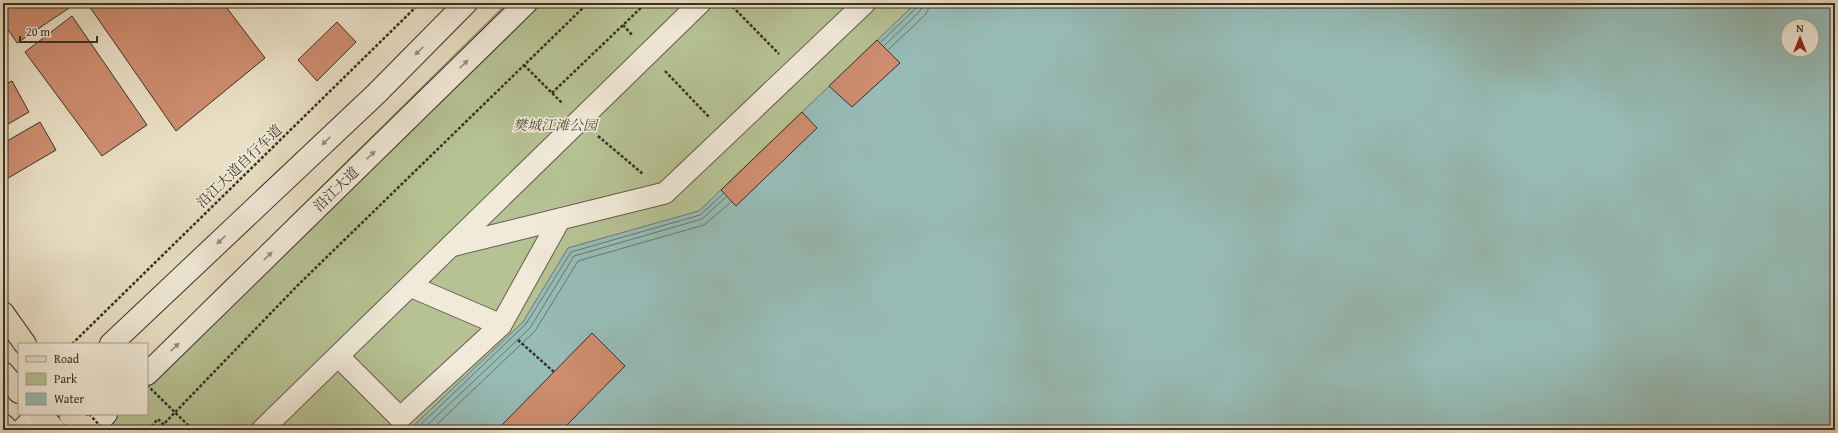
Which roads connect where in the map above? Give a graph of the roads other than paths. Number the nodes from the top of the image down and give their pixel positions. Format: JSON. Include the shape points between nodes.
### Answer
{"nodes":[{"id":1,"x":466,"y":3,"type":"edge"},
{"id":2,"x":526,"y":3,"type":"edge"},
{"id":3,"x":700,"y":3,"type":"edge"},
{"id":4,"x":865,"y":3,"type":"edge"},
{"id":5,"x":560,"y":219,"type":"junction"},
{"id":6,"x":450,"y":246,"type":"junction"},
{"id":7,"x":410,"y":286,"type":"junction"},
{"id":8,"x":3,"y":313,"type":"edge"},
{"id":9,"x":501,"y":325,"type":"junction"},
{"id":10,"x":3,"y":329,"type":"edge"},
{"id":11,"x":24,"y":343,"type":"edge"},
{"id":12,"x":112,"y":343,"type":"edge"},
{"id":13,"x":18,"y":355,"type":"edge"},
{"id":14,"x":338,"y":356,"type":"junction"},
{"id":15,"x":3,"y":373,"type":"edge"},
{"id":16,"x":148,"y":373,"type":"edge"},
{"id":17,"x":18,"y":391,"type":"edge"},
{"id":18,"x":38,"y":415,"type":"edge"},
{"id":19,"x":40,"y":415,"type":"edge"},
{"id":20,"x":72,"y":415,"type":"edge"},
{"id":21,"x":92,"y":423,"type":"edge"},
{"id":22,"x":3,"y":425,"type":"edge"},
{"id":23,"x":8,"y":430,"type":"edge"},
{"id":24,"x":22,"y":430,"type":"edge"},
{"id":25,"x":55,"y":430,"type":"edge"},
{"id":26,"x":262,"y":430,"type":"edge"}],
"edges":[{"from":1,"to":12,"type":"main road","one_way":true,"via":[[376,94]]},
{"from":16,"to":2,"type":"main road","name":"沿江大道","one_way":true},
{"from":3,"to":6,"type":"street"},
{"from":4,"to":5,"type":"street","via":[[665,193]]},
{"from":5,"to":6,"type":"street"},
{"from":5,"to":9,"type":"street"},
{"from":6,"to":7,"type":"street"},
{"from":7,"to":9,"type":"street"},
{"from":7,"to":14,"type":"street"},
{"from":8,"to":11,"type":"main road"},
{"from":9,"to":14,"type":"street","via":[[400,418]]},
{"from":10,"to":13,"type":"main road"},
{"from":14,"to":26,"type":"street"},
{"from":15,"to":17,"type":"main road"},
{"from":18,"to":24,"type":"main road"},
{"from":19,"to":25,"type":"main road"},
{"from":20,"to":21,"type":"main road"},
{"from":22,"to":23,"type":"main road"}]}
